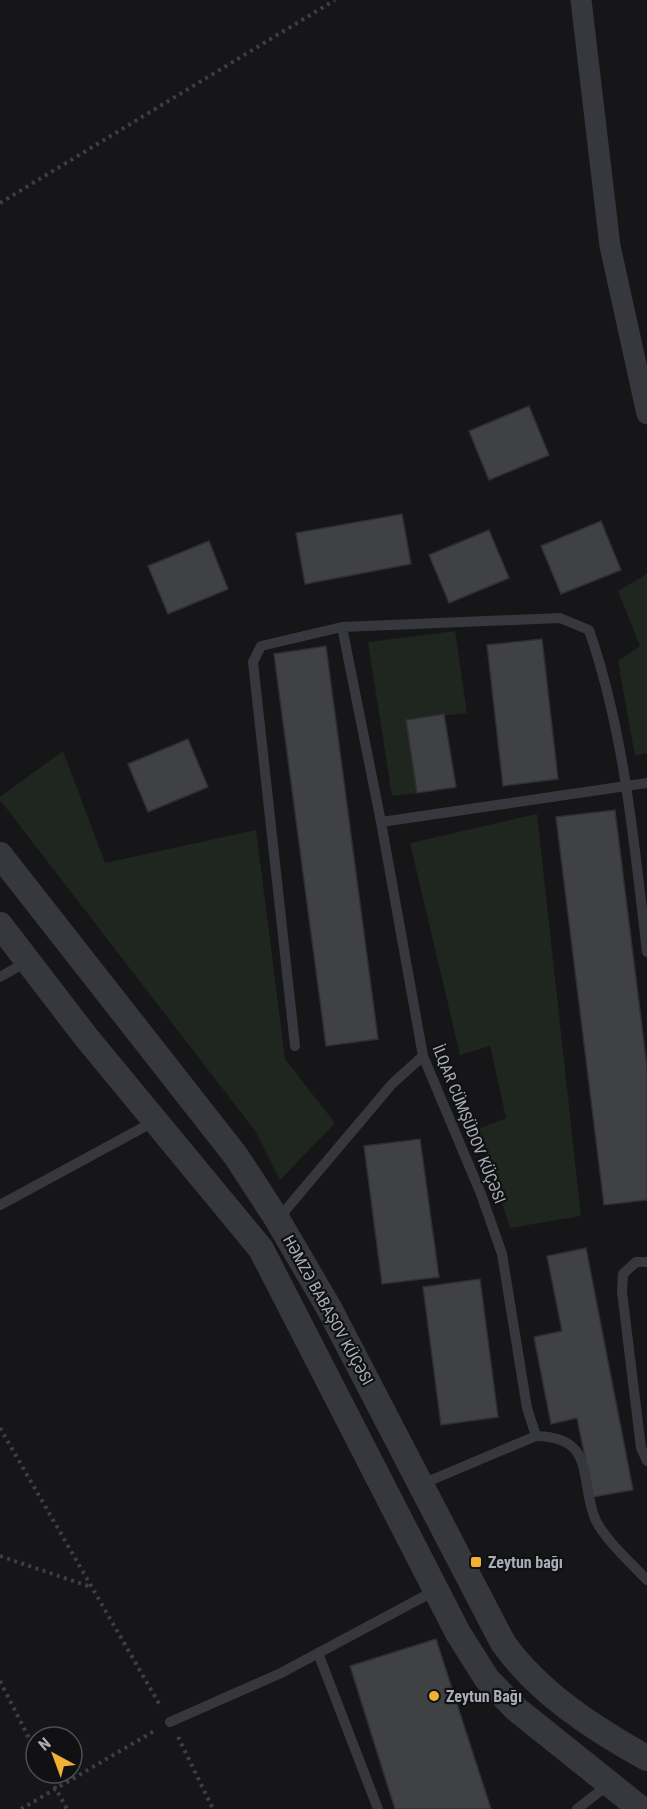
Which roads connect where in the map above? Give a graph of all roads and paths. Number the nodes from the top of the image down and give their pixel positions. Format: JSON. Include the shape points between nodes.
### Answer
{"nodes":[{"id":1,"x":334,"y":0,"type":"edge"},
{"id":2,"x":581,"y":0,"type":"edge"},
{"id":3,"x":0,"y":203,"type":"edge"},
{"id":4,"x":647,"y":414,"type":"edge"},
{"id":5,"x":342,"y":627,"type":"junction"},
{"id":6,"x":647,"y":783,"type":"edge"},
{"id":7,"x":628,"y":786,"type":"junction"},
{"id":8,"x":381,"y":822,"type":"junction"},
{"id":9,"x":0,"y":855,"type":"edge"},
{"id":10,"x":0,"y":925,"type":"edge"},
{"id":11,"x":647,"y":952,"type":"edge"},
{"id":12,"x":28,"y":961,"type":"junction"},
{"id":13,"x":0,"y":977,"type":"edge"},
{"id":14,"x":295,"y":1046,"type":"dead end"},
{"id":15,"x":423,"y":1056,"type":"junction"},
{"id":16,"x":155,"y":1121,"type":"junction"},
{"id":17,"x":0,"y":1205,"type":"edge"},
{"id":18,"x":277,"y":1219,"type":"junction"},
{"id":19,"x":647,"y":1262,"type":"edge"},
{"id":20,"x":0,"y":1428,"type":"edge"},
{"id":21,"x":536,"y":1437,"type":"junction"},
{"id":22,"x":647,"y":1461,"type":"edge"},
{"id":23,"x":421,"y":1485,"type":"junction"},
{"id":24,"x":0,"y":1556,"type":"edge"},
{"id":25,"x":647,"y":1580,"type":"edge"},
{"id":26,"x":92,"y":1587,"type":"junction"},
{"id":27,"x":436,"y":1590,"type":"junction"},
{"id":28,"x":318,"y":1653,"type":"junction"},
{"id":29,"x":0,"y":1681,"type":"edge"},
{"id":30,"x":170,"y":1722,"type":"junction"},
{"id":31,"x":24,"y":1728,"type":"edge"},
{"id":32,"x":647,"y":1758,"type":"edge"},
{"id":33,"x":52,"y":1785,"type":"edge"},
{"id":34,"x":608,"y":1785,"type":"junction"},
{"id":35,"x":55,"y":1790,"type":"junction"},
{"id":36,"x":21,"y":1809,"type":"edge"},
{"id":37,"x":67,"y":1809,"type":"edge"},
{"id":38,"x":213,"y":1809,"type":"edge"},
{"id":39,"x":378,"y":1809,"type":"edge"},
{"id":40,"x":577,"y":1809,"type":"edge"},
{"id":41,"x":640,"y":1809,"type":"edge"}],
"edges":[{"from":1,"to":3,"type":"path"},
{"from":2,"to":4,"type":"street","via":[[610,246]]},
{"from":5,"to":7,"type":"lane","via":[[560,618],[589,630]]},
{"from":5,"to":8,"type":"lane","name":"İLQAR CÜMŞÜDOV KÜÇƏSI"},
{"from":5,"to":14,"type":"lane","via":[[261,646],[253,662]]},
{"from":6,"to":7,"type":"lane"},
{"from":7,"to":8,"type":"lane"},
{"from":7,"to":11,"type":"lane"},
{"from":8,"to":15,"type":"lane","name":"İLQAR CÜMŞÜDOV KÜÇƏSI"},
{"from":9,"to":18,"type":"street","name":"HƏMZƏ BABAŞOV KÜÇƏSI","via":[[209,1121]]},
{"from":10,"to":12,"type":"street","name":"HƏMZƏ BABAŞOV KÜÇƏSI"},
{"from":12,"to":13,"type":"lane"},
{"from":12,"to":16,"type":"street","name":"HƏMZƏ BABAŞOV KÜÇƏSI"},
{"from":15,"to":18,"type":"lane","via":[[392,1084]]},
{"from":15,"to":21,"type":"lane","name":"İLQAR CÜMŞÜDOV KÜÇƏSI","via":[[502,1254],[527,1408]]},
{"from":16,"to":17,"type":"lane"},
{"from":16,"to":27,"type":"street","name":"HƏMZƏ BABAŞOV KÜÇƏSI","via":[[261,1249]]},
{"from":18,"to":23,"type":"street","name":"HƏMZƏ BABAŞOV KÜÇƏSI"},
{"from":19,"to":22,"type":"lane","via":[[636,1263],[623,1274],[622,1292],[642,1448]]},
{"from":20,"to":26,"type":"path"},
{"from":21,"to":23,"type":"lane"},
{"from":21,"to":25,"type":"lane","via":[[571,1446],[581,1456],[594,1517]]},
{"from":23,"to":32,"type":"street","name":"HƏMZƏ BABAŞOV KÜÇƏSI","via":[[474,1590],[521,1668],[592,1725]]},
{"from":24,"to":26,"type":"path"},
{"from":26,"to":30,"type":"path"},
{"from":27,"to":28,"type":"lane"},
{"from":27,"to":34,"type":"street","name":"HƏMZƏ BABAŞOV KÜÇƏSI","via":[[487,1679],[516,1709]]},
{"from":28,"to":30,"type":"lane"},
{"from":28,"to":39,"type":"lane"},
{"from":29,"to":31,"type":"path"},
{"from":30,"to":35,"type":"path"},
{"from":30,"to":38,"type":"path"},
{"from":33,"to":35,"type":"path"},
{"from":34,"to":40,"type":"lane"},
{"from":34,"to":41,"type":"street","name":"HƏMZƏ BABAŞOV KÜÇƏSI"},
{"from":35,"to":36,"type":"path"},
{"from":35,"to":37,"type":"path"}]}
